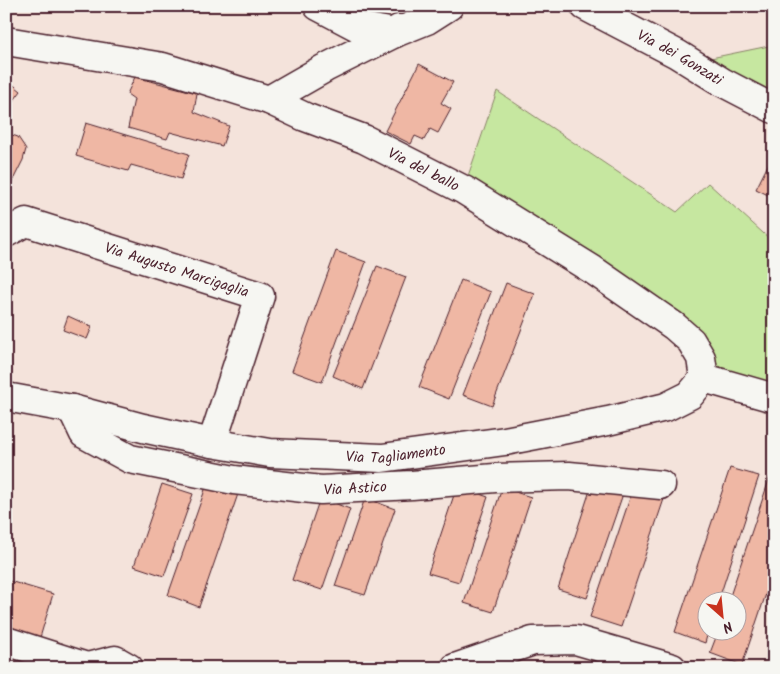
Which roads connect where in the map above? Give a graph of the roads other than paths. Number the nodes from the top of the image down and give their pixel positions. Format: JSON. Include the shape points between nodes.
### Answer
{"nodes":[{"id":1,"x":318,"y":6,"type":"edge"},
{"id":2,"x":420,"y":6,"type":"edge"},
{"id":3,"x":449,"y":6,"type":"edge"},
{"id":4,"x":585,"y":6,"type":"edge"},
{"id":5,"x":395,"y":33,"type":"junction"},
{"id":6,"x":6,"y":41,"type":"edge"},
{"id":7,"x":269,"y":100,"type":"junction"},
{"id":8,"x":774,"y":109,"type":"edge"},
{"id":9,"x":6,"y":234,"type":"edge"},
{"id":10,"x":704,"y":378,"type":"junction"},
{"id":11,"x":6,"y":396,"type":"edge"},
{"id":12,"x":774,"y":398,"type":"edge"},
{"id":13,"x":72,"y":408,"type":"junction"},
{"id":14,"x":212,"y":443,"type":"junction"},
{"id":15,"x":661,"y":485,"type":"dead end"},
{"id":16,"x":6,"y":640,"type":"edge"},
{"id":17,"x":129,"y":668,"type":"edge"},
{"id":18,"x":456,"y":668,"type":"edge"},
{"id":19,"x":672,"y":668,"type":"edge"}],
"edges":[{"from":1,"to":5,"type":"street","via":[[356,26]]},
{"from":2,"to":5,"type":"street"},
{"from":3,"to":5,"type":"street","via":[[427,20]]},
{"from":4,"to":8,"type":"street","name":"Via dei Gonzati"},
{"from":5,"to":7,"type":"street"},
{"from":6,"to":7,"type":"street","name":"Via del ballo","via":[[163,68]]},
{"from":7,"to":10,"type":"street","name":"Via del ballo","via":[[364,140],[464,190],[593,270],[674,326],[691,342],[701,358]]},
{"from":9,"to":14,"type":"street","name":"Via Augusto Marcigaglia","via":[[26,222],[260,296]]},
{"from":10,"to":12,"type":"street"},
{"from":10,"to":14,"type":"street","name":"Via Tagliamento","via":[[690,395],[666,407],[504,441],[382,458],[270,452]]},
{"from":11,"to":13,"type":"street","name":"Via Tagliamento"},
{"from":13,"to":14,"type":"street","name":"Via Tagliamento"},
{"from":13,"to":15,"type":"street","name":"Via Astico","via":[[84,434],[130,459],[234,480],[321,490],[569,476]]},
{"from":16,"to":17,"type":"street","via":[[86,667],[115,660]]},
{"from":18,"to":19,"type":"street","via":[[533,641],[576,640]]}]}
